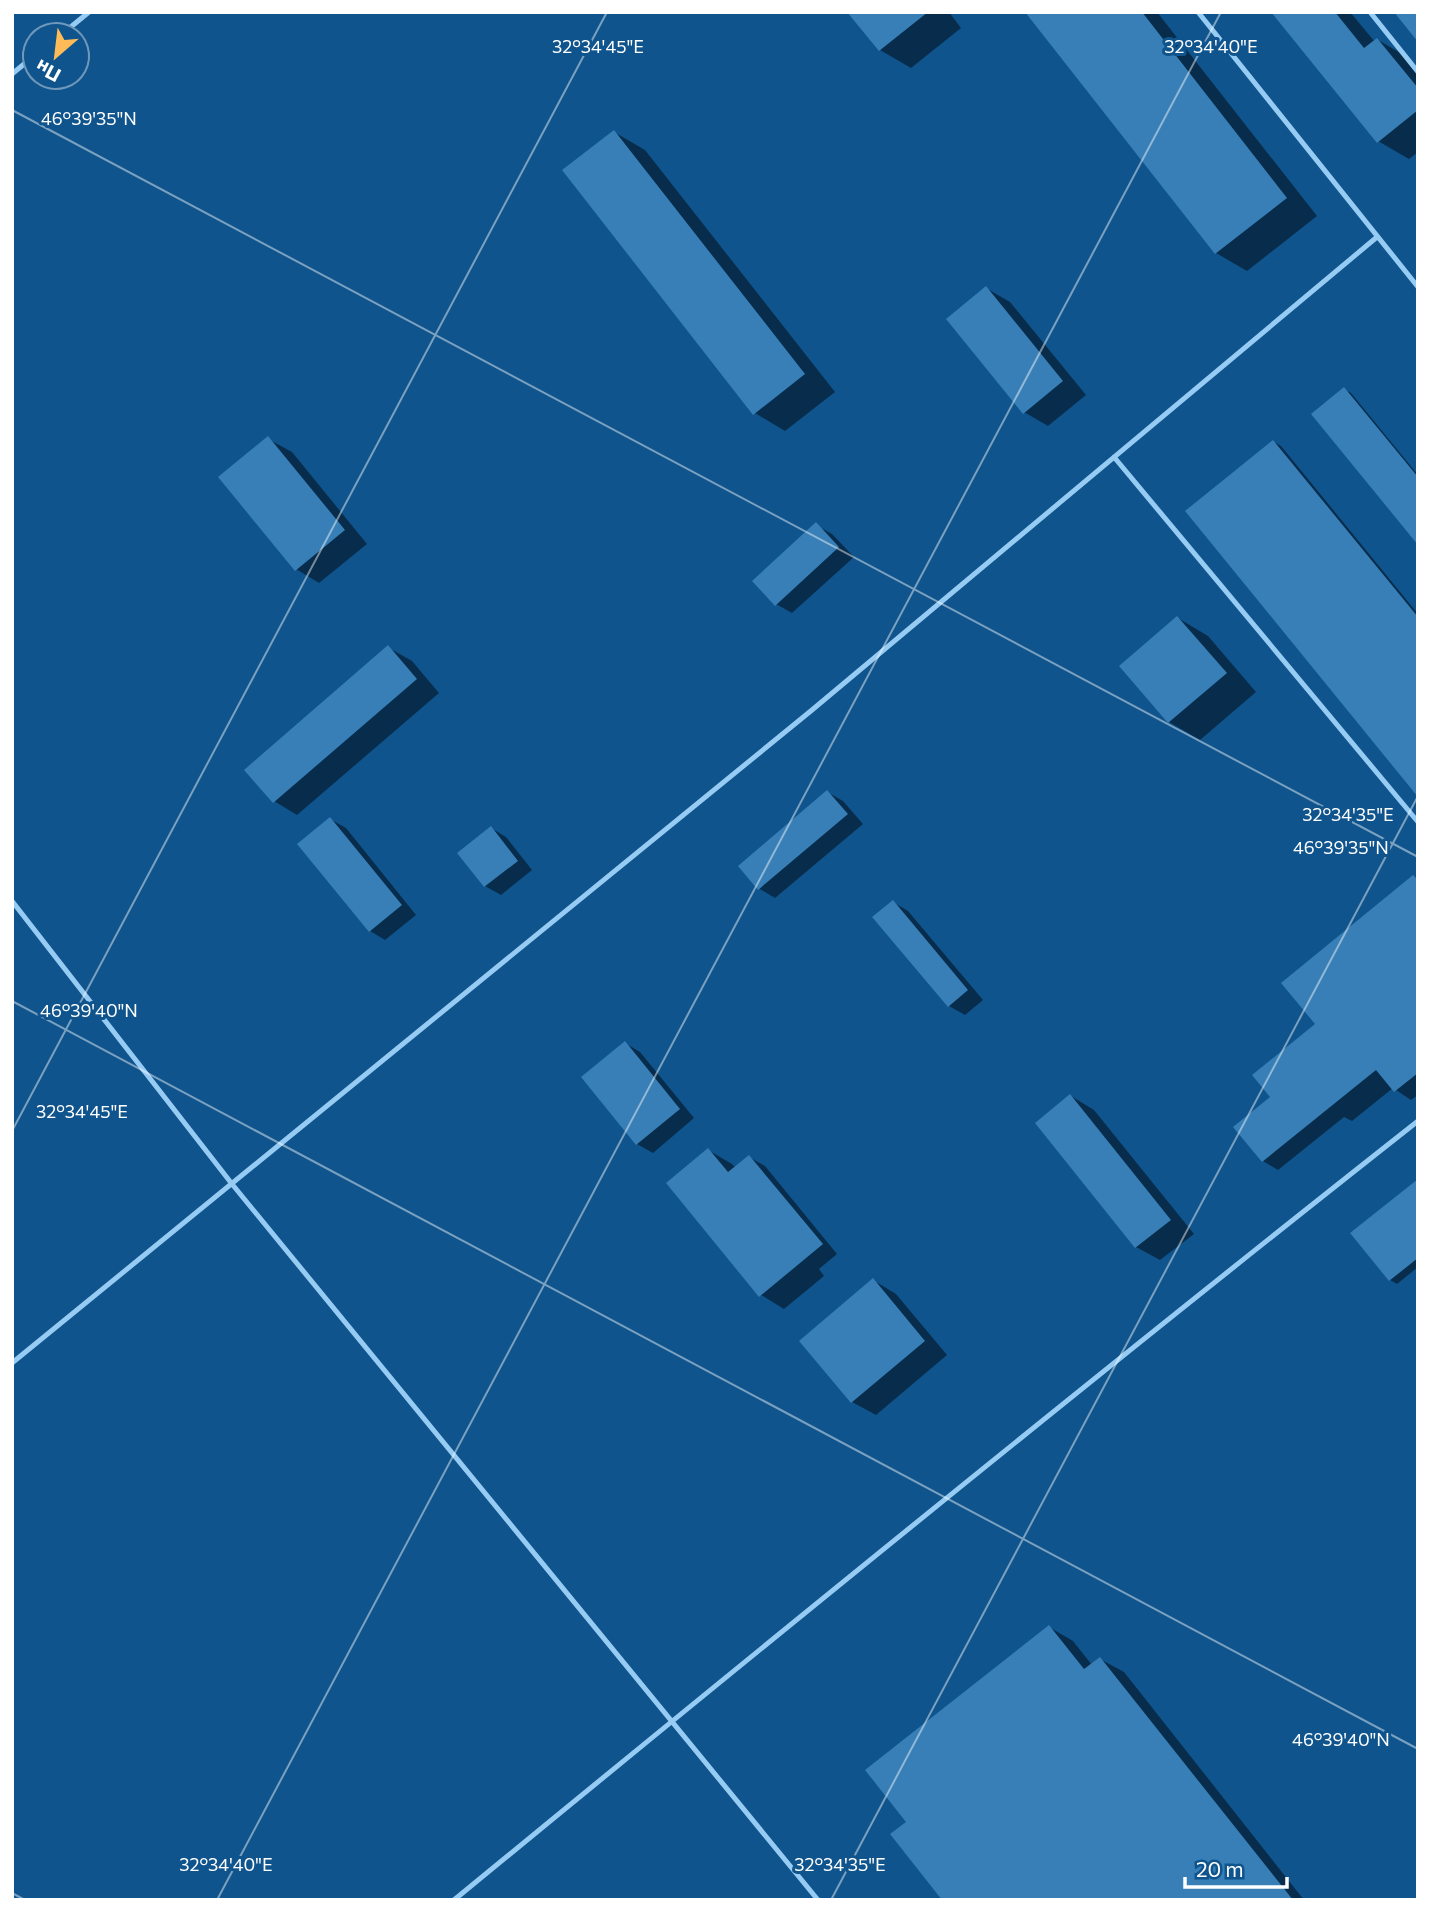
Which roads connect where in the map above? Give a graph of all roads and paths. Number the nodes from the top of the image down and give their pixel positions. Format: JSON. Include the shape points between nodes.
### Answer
{"nodes":[{"id":1,"x":1198,"y":12,"type":"edge"},
{"id":2,"x":1370,"y":12,"type":"edge"},
{"id":3,"x":1418,"y":72,"type":"edge"},
{"id":4,"x":1377,"y":237,"type":"junction"},
{"id":5,"x":1418,"y":287,"type":"edge"},
{"id":6,"x":1114,"y":457,"type":"junction"},
{"id":7,"x":1418,"y":822,"type":"edge"},
{"id":8,"x":12,"y":901,"type":"edge"},
{"id":9,"x":1418,"y":1121,"type":"edge"},
{"id":10,"x":232,"y":1184,"type":"junction"},
{"id":11,"x":12,"y":1363,"type":"edge"},
{"id":12,"x":672,"y":1721,"type":"junction"},
{"id":13,"x":454,"y":1900,"type":"edge"},
{"id":14,"x":818,"y":1900,"type":"edge"}],
"edges":[{"from":1,"to":4,"type":"lane"},
{"from":2,"to":3,"type":"lane"},
{"from":4,"to":5,"type":"lane"},
{"from":4,"to":6,"type":"lane"},
{"from":6,"to":7,"type":"lane"},
{"from":6,"to":10,"type":"lane"},
{"from":8,"to":10,"type":"lane"},
{"from":9,"to":12,"type":"lane"},
{"from":10,"to":11,"type":"lane"},
{"from":10,"to":12,"type":"lane"},
{"from":12,"to":13,"type":"lane"},
{"from":12,"to":14,"type":"lane"}]}
